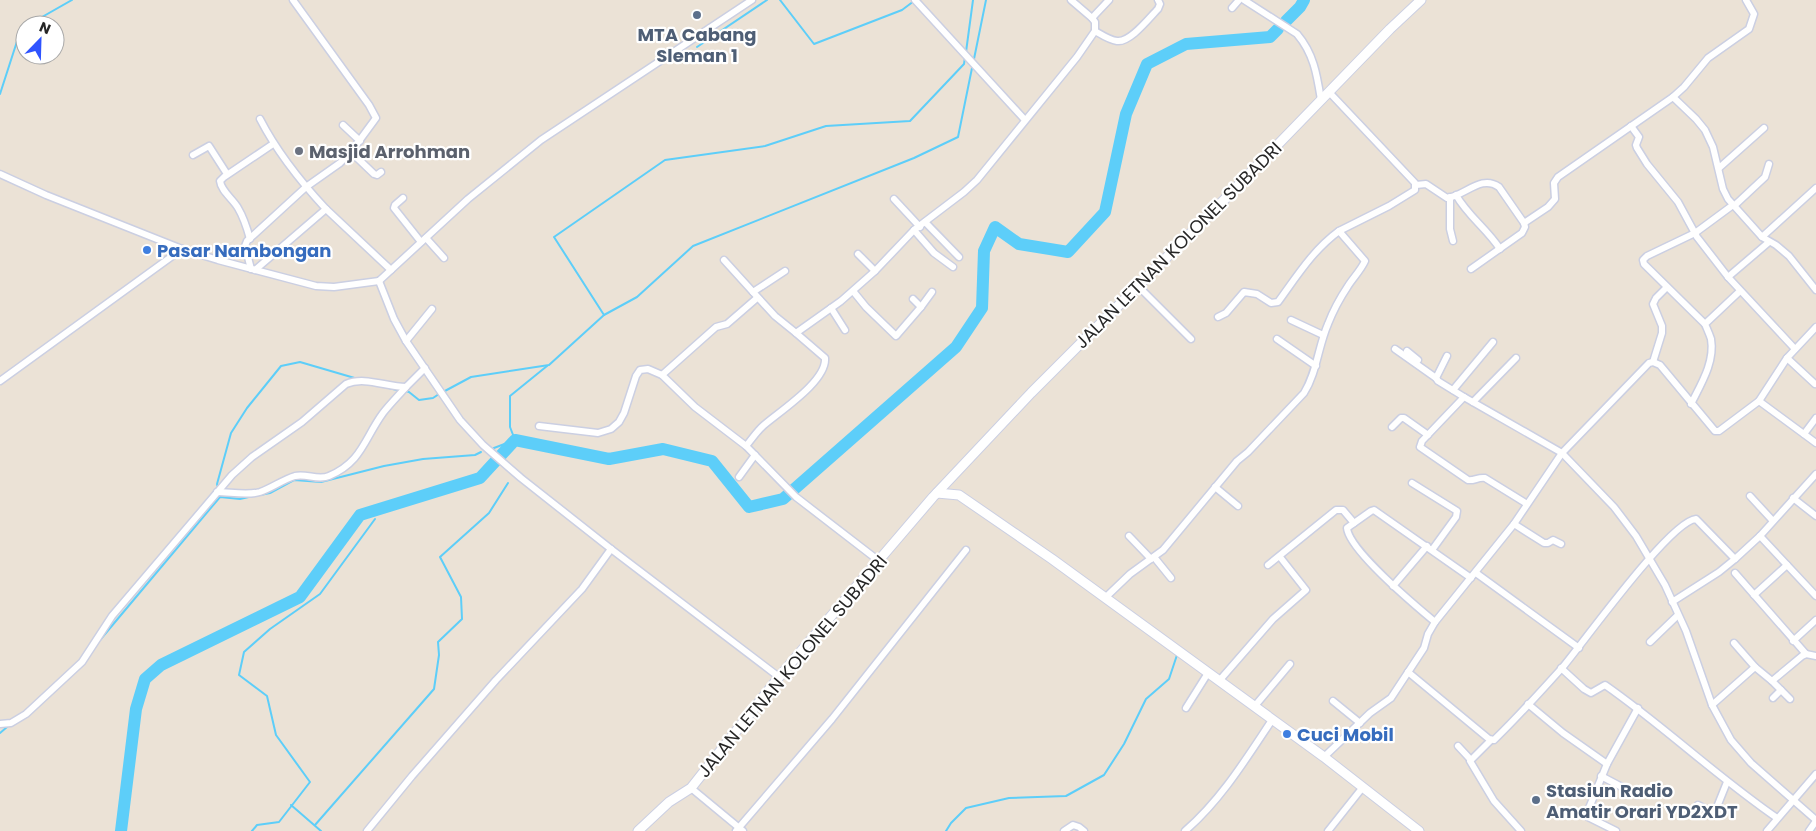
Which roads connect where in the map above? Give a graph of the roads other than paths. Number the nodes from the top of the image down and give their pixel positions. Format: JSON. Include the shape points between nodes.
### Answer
{"nodes":[{"id":1,"x":293,"y":0,"type":"edge"},
{"id":2,"x":752,"y":0,"type":"edge"},
{"id":3,"x":915,"y":0,"type":"edge"},
{"id":4,"x":1071,"y":0,"type":"edge"},
{"id":5,"x":1109,"y":0,"type":"edge"},
{"id":6,"x":1158,"y":0,"type":"edge"},
{"id":7,"x":1239,"y":0,"type":"edge"},
{"id":8,"x":1244,"y":0,"type":"edge"},
{"id":9,"x":1422,"y":0,"type":"edge"},
{"id":10,"x":1746,"y":0,"type":"edge"},
{"id":11,"x":1232,"y":8,"type":"dead end"},
{"id":12,"x":1092,"y":18,"type":"junction"},
{"id":13,"x":1095,"y":31,"type":"junction"},
{"id":14,"x":1329,"y":92,"type":"junction"},
{"id":15,"x":1673,"y":97,"type":"junction"},
{"id":16,"x":1321,"y":100,"type":"junction"},
{"id":17,"x":260,"y":119,"type":"dead end"},
{"id":18,"x":1025,"y":120,"type":"junction"},
{"id":19,"x":343,"y":125,"type":"dead end"},
{"id":20,"x":1631,"y":126,"type":"junction"},
{"id":21,"x":1764,"y":128,"type":"dead end"},
{"id":22,"x":360,"y":141,"type":"junction"},
{"id":23,"x":273,"y":144,"type":"junction"},
{"id":24,"x":351,"y":152,"type":"junction"},
{"id":25,"x":193,"y":155,"type":"dead end"},
{"id":26,"x":1770,"y":164,"type":"dead end"},
{"id":27,"x":1719,"y":168,"type":"junction"},
{"id":28,"x":381,"y":172,"type":"dead end"},
{"id":29,"x":0,"y":174,"type":"edge"},
{"id":30,"x":227,"y":174,"type":"junction"},
{"id":31,"x":1416,"y":184,"type":"junction"},
{"id":32,"x":306,"y":187,"type":"junction"},
{"id":33,"x":1816,"y":188,"type":"edge"},
{"id":34,"x":1453,"y":196,"type":"junction"},
{"id":35,"x":403,"y":198,"type":"dead end"},
{"id":36,"x":894,"y":199,"type":"dead end"},
{"id":37,"x":1734,"y":206,"type":"junction"},
{"id":38,"x":326,"y":210,"type":"junction"},
{"id":39,"x":1524,"y":223,"type":"junction"},
{"id":40,"x":920,"y":226,"type":"junction"},
{"id":41,"x":1339,"y":232,"type":"junction"},
{"id":42,"x":1695,"y":233,"type":"junction"},
{"id":43,"x":1762,"y":237,"type":"junction"},
{"id":44,"x":250,"y":239,"type":"junction"},
{"id":45,"x":424,"y":240,"type":"junction"},
{"id":46,"x":1453,"y":241,"type":"dead end"},
{"id":47,"x":1769,"y":242,"type":"junction"},
{"id":48,"x":182,"y":249,"type":"junction"},
{"id":49,"x":1500,"y":249,"type":"junction"},
{"id":50,"x":858,"y":254,"type":"dead end"},
{"id":51,"x":959,"y":257,"type":"dead end"},
{"id":52,"x":444,"y":258,"type":"dead end"},
{"id":53,"x":724,"y":260,"type":"dead end"},
{"id":54,"x":953,"y":268,"type":"dead end"},
{"id":55,"x":253,"y":269,"type":"junction"},
{"id":56,"x":1471,"y":269,"type":"dead end"},
{"id":57,"x":391,"y":270,"type":"junction"},
{"id":58,"x":785,"y":271,"type":"dead end"},
{"id":59,"x":875,"y":271,"type":"junction"},
{"id":60,"x":1728,"y":277,"type":"junction"},
{"id":61,"x":379,"y":281,"type":"junction"},
{"id":62,"x":1138,"y":286,"type":"junction"},
{"id":63,"x":1667,"y":287,"type":"junction"},
{"id":64,"x":1816,"y":290,"type":"edge"},
{"id":65,"x":853,"y":291,"type":"junction"},
{"id":66,"x":1740,"y":291,"type":"junction"},
{"id":67,"x":932,"y":292,"type":"dead end"},
{"id":68,"x":755,"y":295,"type":"junction"},
{"id":69,"x":913,"y":299,"type":"dead end"},
{"id":70,"x":921,"y":307,"type":"junction"},
{"id":71,"x":832,"y":308,"type":"junction"},
{"id":72,"x":432,"y":309,"type":"dead end"},
{"id":73,"x":1218,"y":317,"type":"dead end"},
{"id":74,"x":1291,"y":320,"type":"dead end"},
{"id":75,"x":1705,"y":324,"type":"junction"},
{"id":76,"x":1816,"y":328,"type":"edge"},
{"id":77,"x":845,"y":330,"type":"dead end"},
{"id":78,"x":796,"y":333,"type":"junction"},
{"id":79,"x":1323,"y":335,"type":"junction"},
{"id":80,"x":1277,"y":338,"type":"dead end"},
{"id":81,"x":1191,"y":339,"type":"dead end"},
{"id":82,"x":406,"y":341,"type":"junction"},
{"id":83,"x":1493,"y":342,"type":"dead end"},
{"id":84,"x":1395,"y":349,"type":"dead end"},
{"id":85,"x":1795,"y":349,"type":"junction"},
{"id":86,"x":1407,"y":351,"type":"dead end"},
{"id":87,"x":1447,"y":356,"type":"dead end"},
{"id":88,"x":1516,"y":358,"type":"dead end"},
{"id":89,"x":1787,"y":358,"type":"junction"},
{"id":90,"x":1653,"y":362,"type":"junction"},
{"id":91,"x":1316,"y":366,"type":"junction"},
{"id":92,"x":424,"y":368,"type":"junction"},
{"id":93,"x":662,"y":375,"type":"junction"},
{"id":94,"x":1437,"y":376,"type":"junction"},
{"id":95,"x":0,"y":381,"type":"edge"},
{"id":96,"x":1815,"y":384,"type":"edge"},
{"id":97,"x":406,"y":387,"type":"junction"},
{"id":98,"x":1453,"y":390,"type":"junction"},
{"id":99,"x":1464,"y":397,"type":"junction"},
{"id":100,"x":1759,"y":401,"type":"junction"},
{"id":101,"x":1473,"y":402,"type":"junction"},
{"id":102,"x":1691,"y":404,"type":"junction"},
{"id":103,"x":1816,"y":418,"type":"edge"},
{"id":104,"x":539,"y":426,"type":"dead end"},
{"id":105,"x":1392,"y":427,"type":"dead end"},
{"id":106,"x":1804,"y":434,"type":"junction"},
{"id":107,"x":1428,"y":435,"type":"junction"},
{"id":108,"x":1816,"y":443,"type":"edge"},
{"id":109,"x":746,"y":446,"type":"junction"},
{"id":110,"x":1562,"y":453,"type":"junction"},
{"id":111,"x":755,"y":455,"type":"junction"},
{"id":112,"x":1816,"y":474,"type":"edge"},
{"id":113,"x":740,"y":477,"type":"dead end"},
{"id":114,"x":948,"y":481,"type":"junction"},
{"id":115,"x":1412,"y":483,"type":"dead end"},
{"id":116,"x":1215,"y":487,"type":"junction"},
{"id":117,"x":217,"y":492,"type":"junction"},
{"id":118,"x":937,"y":493,"type":"junction"},
{"id":119,"x":959,"y":495,"type":"junction"},
{"id":120,"x":1750,"y":496,"type":"dead end"},
{"id":121,"x":1793,"y":498,"type":"junction"},
{"id":122,"x":1527,"y":504,"type":"junction"},
{"id":123,"x":1238,"y":506,"type":"dead end"},
{"id":124,"x":1816,"y":516,"type":"edge"},
{"id":125,"x":1773,"y":521,"type":"junction"},
{"id":126,"x":1354,"y":523,"type":"junction"},
{"id":127,"x":1514,"y":524,"type":"junction"},
{"id":128,"x":1129,"y":536,"type":"dead end"},
{"id":129,"x":1760,"y":536,"type":"junction"},
{"id":130,"x":1560,"y":544,"type":"dead end"},
{"id":131,"x":1429,"y":548,"type":"junction"},
{"id":132,"x":611,"y":550,"type":"junction"},
{"id":133,"x":966,"y":550,"type":"dead end"},
{"id":134,"x":1280,"y":556,"type":"junction"},
{"id":135,"x":1153,"y":558,"type":"junction"},
{"id":136,"x":1649,"y":558,"type":"junction"},
{"id":137,"x":1735,"y":559,"type":"junction"},
{"id":138,"x":878,"y":562,"type":"junction"},
{"id":139,"x":1268,"y":565,"type":"dead end"},
{"id":140,"x":1787,"y":565,"type":"junction"},
{"id":141,"x":1735,"y":573,"type":"dead end"},
{"id":142,"x":1474,"y":576,"type":"junction"},
{"id":143,"x":1171,"y":578,"type":"dead end"},
{"id":144,"x":1393,"y":586,"type":"junction"},
{"id":145,"x":1754,"y":595,"type":"junction"},
{"id":146,"x":1816,"y":596,"type":"edge"},
{"id":147,"x":1105,"y":598,"type":"junction"},
{"id":148,"x":1672,"y":602,"type":"junction"},
{"id":149,"x":1678,"y":615,"type":"junction"},
{"id":150,"x":1816,"y":620,"type":"edge"},
{"id":151,"x":1435,"y":622,"type":"junction"},
{"id":152,"x":1793,"y":641,"type":"junction"},
{"id":153,"x":1650,"y":642,"type":"dead end"},
{"id":154,"x":1734,"y":643,"type":"dead end"},
{"id":155,"x":1579,"y":648,"type":"junction"},
{"id":156,"x":1806,"y":654,"type":"junction"},
{"id":157,"x":1816,"y":656,"type":"edge"},
{"id":158,"x":1290,"y":664,"type":"dead end"},
{"id":159,"x":1755,"y":667,"type":"junction"},
{"id":160,"x":1561,"y":668,"type":"junction"},
{"id":161,"x":1408,"y":672,"type":"junction"},
{"id":162,"x":1208,"y":673,"type":"junction"},
{"id":163,"x":779,"y":677,"type":"junction"},
{"id":164,"x":1219,"y":681,"type":"junction"},
{"id":165,"x":1772,"y":681,"type":"junction"},
{"id":166,"x":1781,"y":690,"type":"junction"},
{"id":167,"x":1773,"y":698,"type":"dead end"},
{"id":168,"x":1790,"y":699,"type":"dead end"},
{"id":169,"x":1333,"y":701,"type":"dead end"},
{"id":170,"x":1528,"y":704,"type":"junction"},
{"id":171,"x":1712,"y":705,"type":"junction"},
{"id":172,"x":1254,"y":707,"type":"junction"},
{"id":173,"x":1186,"y":708,"type":"dead end"},
{"id":174,"x":1638,"y":708,"type":"junction"},
{"id":175,"x":1272,"y":720,"type":"junction"},
{"id":176,"x":1360,"y":723,"type":"junction"},
{"id":177,"x":0,"y":724,"type":"edge"},
{"id":178,"x":1491,"y":740,"type":"junction"},
{"id":179,"x":1458,"y":746,"type":"dead end"},
{"id":180,"x":1324,"y":757,"type":"junction"},
{"id":181,"x":1470,"y":759,"type":"junction"},
{"id":182,"x":1607,"y":764,"type":"junction"},
{"id":183,"x":1816,"y":774,"type":"edge"},
{"id":184,"x":1601,"y":776,"type":"junction"},
{"id":185,"x":1727,"y":782,"type":"junction"},
{"id":186,"x":1363,"y":787,"type":"junction"},
{"id":187,"x":691,"y":788,"type":"junction"},
{"id":188,"x":1637,"y":795,"type":"dead end"},
{"id":189,"x":1793,"y":800,"type":"junction"},
{"id":190,"x":1698,"y":805,"type":"dead end"},
{"id":191,"x":1777,"y":818,"type":"junction"},
{"id":192,"x":1816,"y":821,"type":"edge"},
{"id":193,"x":1608,"y":829,"type":"edge"},
{"id":194,"x":739,"y":830,"type":"edge"},
{"id":195,"x":367,"y":831,"type":"edge"},
{"id":196,"x":638,"y":831,"type":"edge"},
{"id":197,"x":1064,"y":831,"type":"edge"},
{"id":198,"x":1084,"y":831,"type":"edge"},
{"id":199,"x":1185,"y":831,"type":"edge"},
{"id":200,"x":1328,"y":831,"type":"edge"},
{"id":201,"x":1419,"y":831,"type":"edge"},
{"id":202,"x":1521,"y":831,"type":"edge"},
{"id":203,"x":1616,"y":831,"type":"edge"},
{"id":204,"x":1767,"y":831,"type":"edge"},
{"id":205,"x":1809,"y":831,"type":"edge"}],
"edges":[{"from":1,"to":22,"type":"street","via":[[375,114],[376,118]]},
{"from":2,"to":45,"type":"street","via":[[541,140],[468,199]]},
{"from":3,"to":18,"type":"street"},
{"from":4,"to":12,"type":"street"},
{"from":5,"to":12,"type":"street"},
{"from":6,"to":13,"type":"street","via":[[1158,9],[1125,40],[1119,42]]},
{"from":7,"to":11,"type":"street"},
{"from":8,"to":16,"type":"street","via":[[1290,29],[1304,42],[1316,69]]},
{"from":9,"to":14,"type":"main road","name":"JALAN LETNAN KOLONEL SUBADRI"},
{"from":10,"to":15,"type":"street","via":[[1754,14],[1749,29],[1708,58]]},
{"from":12,"to":13,"type":"street"},
{"from":13,"to":18,"type":"street"},
{"from":14,"to":16,"type":"main road","name":"JALAN LETNAN KOLONEL SUBADRI"},
{"from":14,"to":31,"type":"street"},
{"from":15,"to":20,"type":"street"},
{"from":15,"to":27,"type":"street","via":[[1705,130]]},
{"from":16,"to":62,"type":"main road","name":"JALAN LETNAN KOLONEL SUBADRI"},
{"from":17,"to":23,"type":"street"},
{"from":18,"to":40,"type":"street","via":[[977,180]]},
{"from":19,"to":22,"type":"street"},
{"from":20,"to":39,"type":"street","via":[[1558,177],[1554,183],[1555,199]]},
{"from":20,"to":42,"type":"street","via":[[1639,137],[1637,148],[1678,202]]},
{"from":21,"to":27,"type":"street"},
{"from":22,"to":24,"type":"street"},
{"from":23,"to":30,"type":"street"},
{"from":23,"to":32,"type":"street"},
{"from":24,"to":28,"type":"street","via":[[374,174]]},
{"from":24,"to":32,"type":"street"},
{"from":25,"to":30,"type":"street","via":[[209,146]]},
{"from":26,"to":37,"type":"street","via":[[1765,177]]},
{"from":27,"to":37,"type":"street","via":[[1724,194]]},
{"from":29,"to":48,"type":"street"},
{"from":30,"to":44,"type":"street","via":[[220,184],[238,206]]},
{"from":31,"to":34,"type":"street","via":[[1426,184],[1447,198]]},
{"from":31,"to":41,"type":"street","via":[[1414,191]]},
{"from":32,"to":38,"type":"street"},
{"from":32,"to":44,"type":"street"},
{"from":33,"to":43,"type":"street"},
{"from":34,"to":39,"type":"street","via":[[1482,183],[1495,184]]},
{"from":34,"to":46,"type":"street","via":[[1450,229]]},
{"from":34,"to":49,"type":"street","via":[[1494,238]]},
{"from":35,"to":45,"type":"street","via":[[394,208]]},
{"from":36,"to":40,"type":"street"},
{"from":37,"to":42,"type":"street"},
{"from":37,"to":43,"type":"street"},
{"from":38,"to":55,"type":"street"},
{"from":38,"to":57,"type":"street"},
{"from":39,"to":49,"type":"street","via":[[1522,233]]},
{"from":40,"to":51,"type":"street"},
{"from":40,"to":54,"type":"street","via":[[934,253]]},
{"from":40,"to":59,"type":"street"},
{"from":41,"to":73,"type":"street","via":[[1324,242],[1310,258],[1278,302],[1271,303],[1257,294],[1244,292],[1226,313]]},
{"from":41,"to":79,"type":"street","via":[[1366,261],[1337,304]]},
{"from":42,"to":60,"type":"street"},
{"from":42,"to":63,"type":"street","via":[[1644,258],[1644,264]]},
{"from":43,"to":47,"type":"street"},
{"from":44,"to":55,"type":"street","via":[[245,246]]},
{"from":45,"to":52,"type":"street"},
{"from":45,"to":57,"type":"street"},
{"from":47,"to":60,"type":"street"},
{"from":47,"to":64,"type":"street","via":[[1789,256]]},
{"from":48,"to":55,"type":"street"},
{"from":48,"to":95,"type":"street"},
{"from":49,"to":56,"type":"street"},
{"from":50,"to":59,"type":"street"},
{"from":53,"to":68,"type":"street"},
{"from":55,"to":61,"type":"street","via":[[316,286]]},
{"from":57,"to":61,"type":"street"},
{"from":58,"to":68,"type":"street"},
{"from":59,"to":65,"type":"street"},
{"from":60,"to":66,"type":"street"},
{"from":61,"to":82,"type":"street"},
{"from":62,"to":81,"type":"street"},
{"from":62,"to":114,"type":"main road","name":"JALAN LETNAN KOLONEL SUBADRI"},
{"from":63,"to":75,"type":"street"},
{"from":63,"to":90,"type":"street","via":[[1653,304],[1662,326]]},
{"from":65,"to":70,"type":"street","via":[[896,336]]},
{"from":65,"to":71,"type":"street"},
{"from":66,"to":75,"type":"street"},
{"from":66,"to":85,"type":"street"},
{"from":67,"to":70,"type":"street"},
{"from":68,"to":78,"type":"street"},
{"from":68,"to":93,"type":"street","via":[[727,324],[716,327]]},
{"from":69,"to":70,"type":"street"},
{"from":71,"to":77,"type":"street"},
{"from":71,"to":78,"type":"street"},
{"from":72,"to":82,"type":"street"},
{"from":74,"to":79,"type":"street"},
{"from":75,"to":102,"type":"street","via":[[1712,346],[1709,364]]},
{"from":76,"to":85,"type":"street"},
{"from":78,"to":109,"type":"street","via":[[826,358],[826,364],[817,379],[764,425]]},
{"from":79,"to":91,"type":"street"},
{"from":80,"to":91,"type":"street"},
{"from":82,"to":92,"type":"street"},
{"from":83,"to":98,"type":"street"},
{"from":84,"to":94,"type":"street"},
{"from":85,"to":89,"type":"street"},
{"from":86,"to":94,"type":"street"},
{"from":87,"to":94,"type":"street"},
{"from":88,"to":101,"type":"street"},
{"from":89,"to":96,"type":"street"},
{"from":89,"to":100,"type":"street"},
{"from":90,"to":102,"type":"street","via":[[1660,365]]},
{"from":90,"to":110,"type":"street","via":[[1644,367]]},
{"from":91,"to":116,"type":"street","via":[[1304,393]]},
{"from":92,"to":97,"type":"street"},
{"from":92,"to":132,"type":"street","via":[[460,420],[491,453]]},
{"from":93,"to":104,"type":"street","via":[[646,368],[640,370],[624,414],[611,429],[598,433]]},
{"from":93,"to":109,"type":"street","via":[[695,407]]},
{"from":94,"to":98,"type":"street","via":[[1438,382]]},
{"from":97,"to":117,"type":"street","via":[[369,382],[346,384],[302,422],[252,457]]},
{"from":97,"to":117,"type":"street","via":[[383,414],[358,456],[340,470],[320,478],[300,475],[249,494]]},
{"from":98,"to":99,"type":"street"},
{"from":99,"to":101,"type":"street"},
{"from":99,"to":107,"type":"street"},
{"from":100,"to":102,"type":"street","via":[[1716,432]]},
{"from":100,"to":106,"type":"street"},
{"from":101,"to":110,"type":"street"},
{"from":103,"to":106,"type":"street"},
{"from":105,"to":107,"type":"street","via":[[1404,418]]},
{"from":106,"to":108,"type":"street"},
{"from":107,"to":122,"type":"street","via":[[1420,447],[1468,480],[1484,478]]},
{"from":109,"to":111,"type":"street"},
{"from":110,"to":122,"type":"street"},
{"from":110,"to":136,"type":"street","via":[[1614,507]]},
{"from":111,"to":113,"type":"street"},
{"from":111,"to":138,"type":"street","via":[[796,497]]},
{"from":112,"to":121,"type":"street"},
{"from":114,"to":118,"type":"main road","name":"JALAN LETNAN KOLONEL SUBADRI"},
{"from":114,"to":119,"type":"main road"},
{"from":115,"to":131,"type":"street","via":[[1457,511],[1456,517]]},
{"from":116,"to":123,"type":"street"},
{"from":116,"to":135,"type":"street"},
{"from":117,"to":177,"type":"street","via":[[112,616],[82,662],[26,714],[11,723]]},
{"from":118,"to":119,"type":"main road"},
{"from":118,"to":138,"type":"main road","name":"JALAN LETNAN KOLONEL SUBADRI"},
{"from":119,"to":147,"type":"main road"},
{"from":120,"to":125,"type":"street"},
{"from":121,"to":124,"type":"street"},
{"from":121,"to":125,"type":"street"},
{"from":122,"to":127,"type":"street"},
{"from":125,"to":129,"type":"street"},
{"from":126,"to":131,"type":"street","via":[[1374,510]]},
{"from":126,"to":134,"type":"street","via":[[1343,510],[1336,510]]},
{"from":126,"to":144,"type":"street","via":[[1347,528],[1353,542]]},
{"from":127,"to":130,"type":"street","via":[[1544,543],[1553,540]]},
{"from":127,"to":142,"type":"street"},
{"from":128,"to":135,"type":"street"},
{"from":129,"to":137,"type":"street"},
{"from":129,"to":140,"type":"street"},
{"from":131,"to":142,"type":"street"},
{"from":131,"to":144,"type":"street"},
{"from":132,"to":163,"type":"street"},
{"from":132,"to":195,"type":"street","via":[[582,589],[496,680]]},
{"from":133,"to":194,"type":"street"},
{"from":134,"to":139,"type":"street"},
{"from":134,"to":164,"type":"street","via":[[1306,590],[1273,619]]},
{"from":135,"to":143,"type":"street"},
{"from":135,"to":147,"type":"street"},
{"from":136,"to":137,"type":"street","via":[[1662,543],[1694,519]]},
{"from":136,"to":148,"type":"street"},
{"from":136,"to":155,"type":"street"},
{"from":137,"to":148,"type":"street"},
{"from":138,"to":163,"type":"main road","name":"JALAN LETNAN KOLONEL SUBADRI"},
{"from":140,"to":145,"type":"street"},
{"from":140,"to":146,"type":"street"},
{"from":141,"to":145,"type":"street"},
{"from":142,"to":151,"type":"street"},
{"from":142,"to":155,"type":"street"},
{"from":144,"to":151,"type":"street"},
{"from":145,"to":152,"type":"street"},
{"from":147,"to":162,"type":"main road"},
{"from":148,"to":149,"type":"street"},
{"from":149,"to":153,"type":"street"},
{"from":149,"to":171,"type":"street"},
{"from":150,"to":152,"type":"street"},
{"from":151,"to":161,"type":"street","via":[[1424,648]]},
{"from":152,"to":156,"type":"street"},
{"from":154,"to":159,"type":"street"},
{"from":155,"to":160,"type":"street"},
{"from":156,"to":157,"type":"street"},
{"from":156,"to":165,"type":"street"},
{"from":158,"to":172,"type":"street"},
{"from":159,"to":165,"type":"street"},
{"from":159,"to":171,"type":"street"},
{"from":160,"to":170,"type":"street"},
{"from":160,"to":174,"type":"street","via":[[1584,689],[1591,692],[1604,685]]},
{"from":161,"to":176,"type":"street","via":[[1391,698]]},
{"from":161,"to":178,"type":"street"},
{"from":162,"to":164,"type":"main road"},
{"from":162,"to":173,"type":"street"},
{"from":163,"to":187,"type":"main road","name":"JALAN LETNAN KOLONEL SUBADRI"},
{"from":164,"to":172,"type":"main road"},
{"from":165,"to":166,"type":"street"},
{"from":166,"to":167,"type":"street"},
{"from":166,"to":168,"type":"street"},
{"from":169,"to":176,"type":"street"},
{"from":170,"to":178,"type":"street"},
{"from":170,"to":182,"type":"street"},
{"from":171,"to":189,"type":"street","via":[[1731,740],[1751,764]]},
{"from":172,"to":175,"type":"main road"},
{"from":174,"to":182,"type":"street"},
{"from":174,"to":185,"type":"street"},
{"from":175,"to":180,"type":"main road"},
{"from":175,"to":199,"type":"street","via":[[1222,792]]},
{"from":176,"to":180,"type":"street"},
{"from":178,"to":181,"type":"street"},
{"from":179,"to":181,"type":"street"},
{"from":180,"to":186,"type":"main road"},
{"from":181,"to":202,"type":"street","via":[[1494,801]]},
{"from":182,"to":184,"type":"street"},
{"from":183,"to":189,"type":"street"},
{"from":184,"to":188,"type":"street"},
{"from":184,"to":193,"type":"street","via":[[1587,815]]},
{"from":185,"to":190,"type":"street","via":[[1715,812]]},
{"from":185,"to":191,"type":"street"},
{"from":186,"to":200,"type":"street"},
{"from":186,"to":201,"type":"main road"},
{"from":187,"to":194,"type":"street"},
{"from":187,"to":196,"type":"main road","name":"JALAN LETNAN KOLONEL SUBADRI","via":[[669,802]]},
{"from":189,"to":191,"type":"street"},
{"from":189,"to":192,"type":"street"},
{"from":191,"to":204,"type":"street"},
{"from":192,"to":205,"type":"street"},
{"from":193,"to":203,"type":"street"},
{"from":197,"to":198,"type":"street","via":[[1073,825]]}]}
